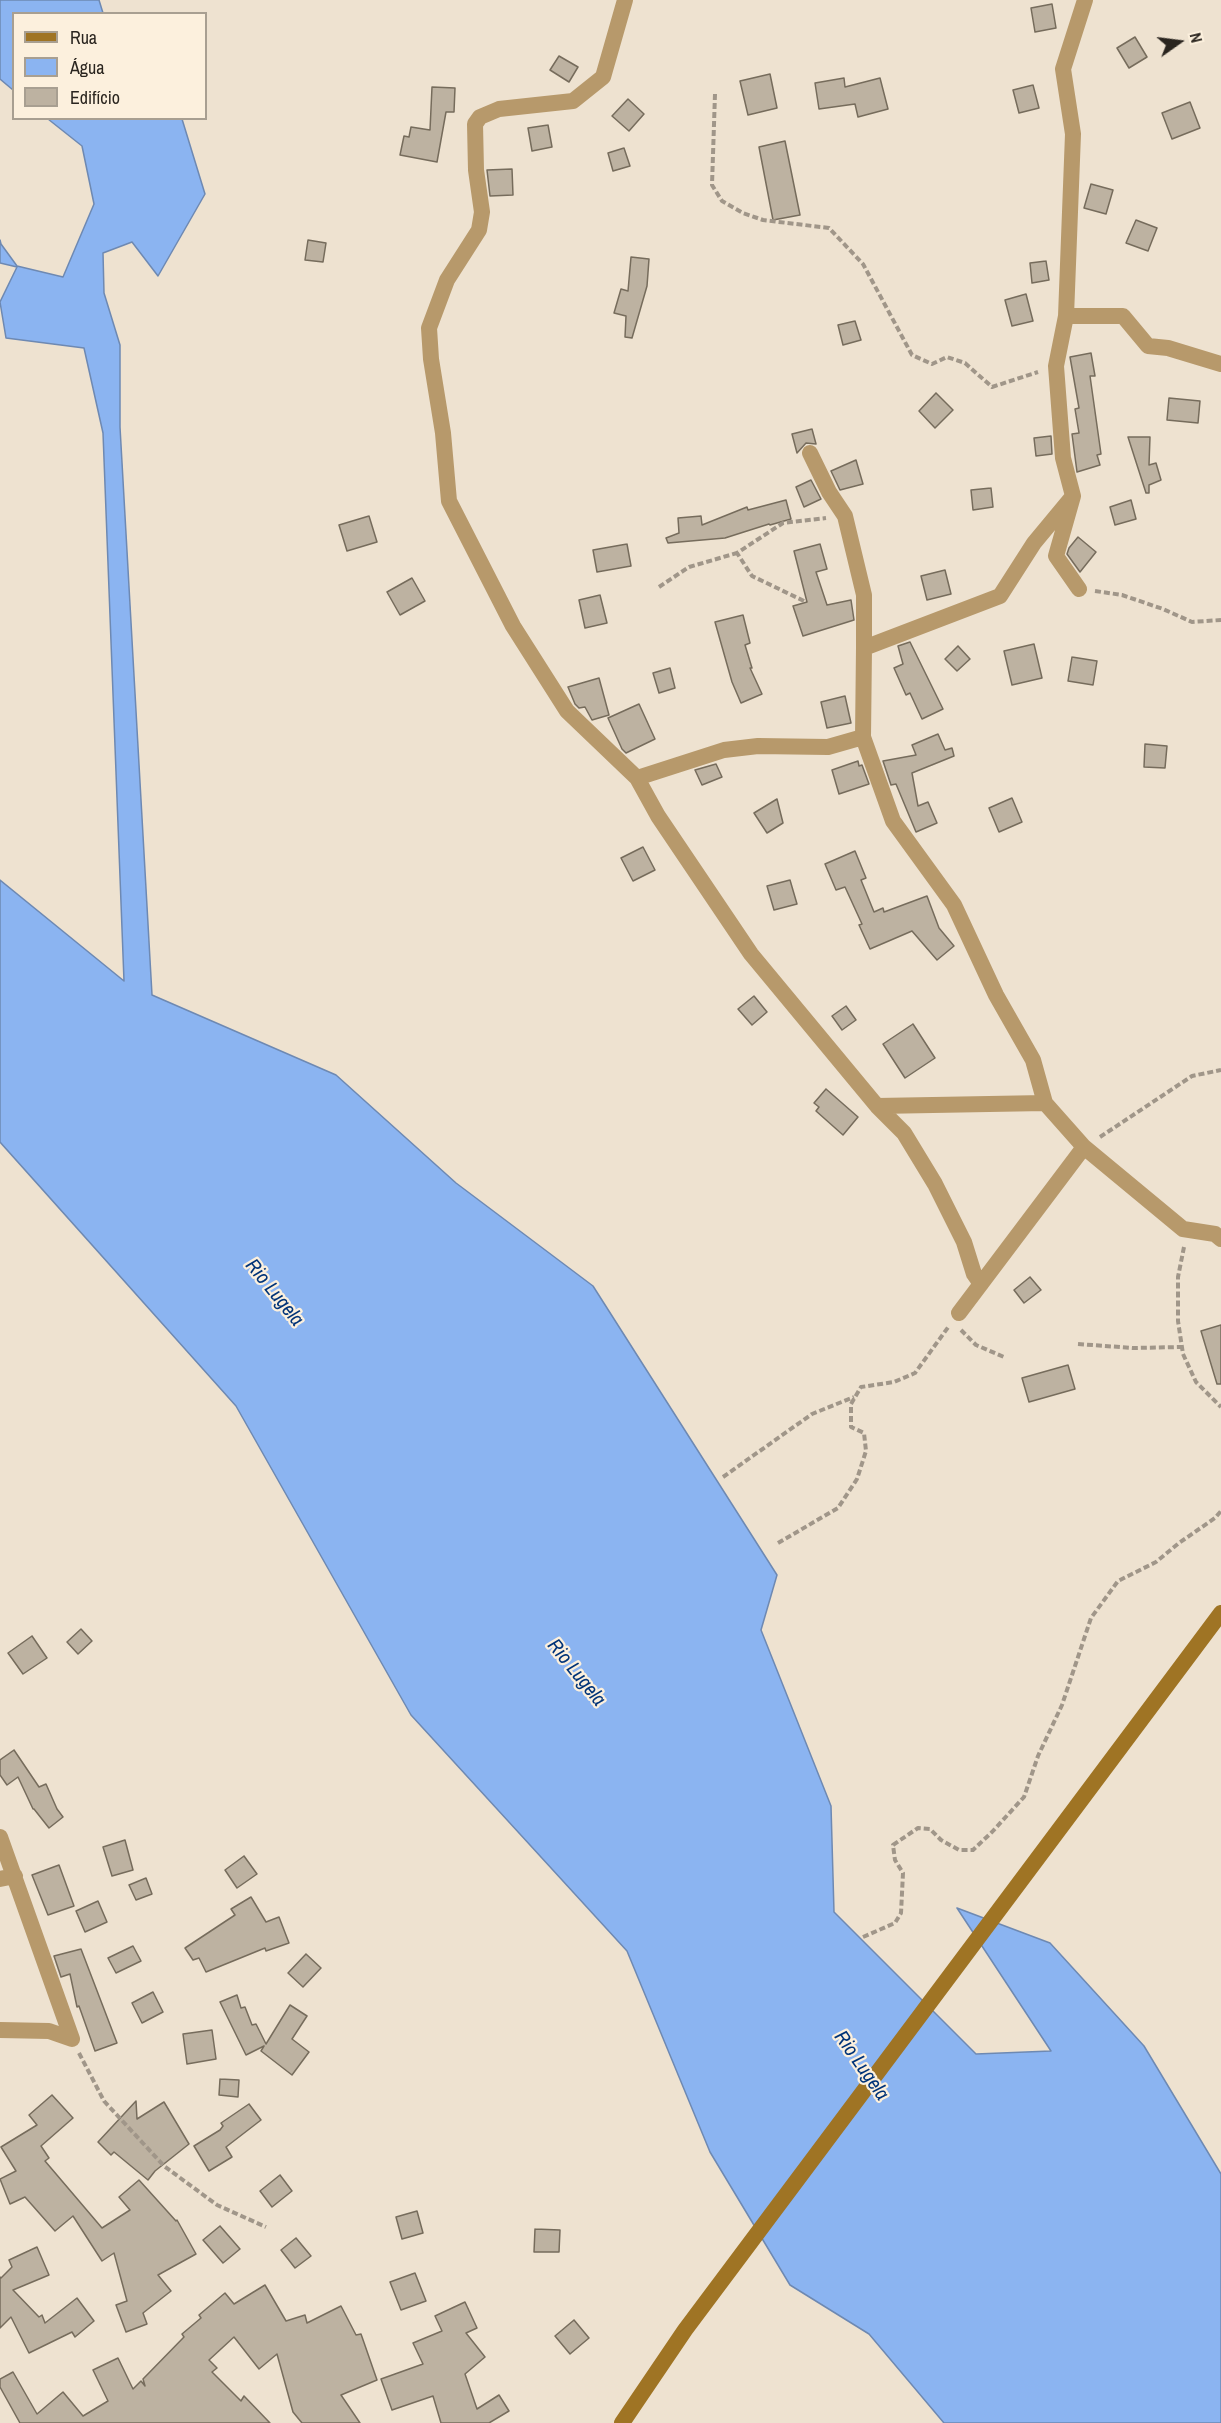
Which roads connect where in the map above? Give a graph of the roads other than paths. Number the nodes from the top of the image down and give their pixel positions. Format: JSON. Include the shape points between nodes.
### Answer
{"nodes":[{"id":1,"x":625,"y":0,"type":"edge"},
{"id":2,"x":1085,"y":0,"type":"edge"},
{"id":3,"x":1066,"y":316,"type":"junction"},
{"id":4,"x":1221,"y":364,"type":"edge"},
{"id":5,"x":810,"y":453,"type":"dead end"},
{"id":6,"x":1073,"y":496,"type":"junction"},
{"id":7,"x":1079,"y":589,"type":"road end"},
{"id":8,"x":864,"y":648,"type":"junction"},
{"id":9,"x":863,"y":737,"type":"junction"},
{"id":10,"x":637,"y":778,"type":"junction"},
{"id":11,"x":1046,"y":1103,"type":"junction"},
{"id":12,"x":877,"y":1106,"type":"junction"},
{"id":13,"x":1084,"y":1147,"type":"junction"},
{"id":14,"x":1221,"y":1239,"type":"edge"},
{"id":15,"x":981,"y":1284,"type":"junction"},
{"id":16,"x":959,"y":1313,"type":"road end"},
{"id":17,"x":1221,"y":1612,"type":"edge"},
{"id":18,"x":0,"y":1837,"type":"edge"},
{"id":19,"x":8,"y":1877,"type":"edge"},
{"id":20,"x":0,"y":2030,"type":"edge"},
{"id":21,"x":622,"y":2423,"type":"edge"}],
"edges":[{"from":1,"to":10,"type":"street","via":[[603,77],[573,101],[499,109],[480,117],[475,124],[482,212],[479,230],[447,280],[429,328],[449,501],[513,626],[567,711]]},
{"from":2,"to":3,"type":"street","via":[[1063,69],[1073,134]]},
{"from":3,"to":4,"type":"street","via":[[1123,316],[1148,346]]},
{"from":3,"to":6,"type":"street","via":[[1056,366],[1063,458]]},
{"from":5,"to":8,"type":"street","via":[[845,516],[864,595]]},
{"from":6,"to":7,"type":"street","via":[[1056,556]]},
{"from":6,"to":8,"type":"street","via":[[1034,543],[1000,596]]},
{"from":8,"to":9,"type":"street"},
{"from":9,"to":10,"type":"street","via":[[828,747],[758,746],[724,750]]},
{"from":9,"to":11,"type":"street","via":[[893,821],[954,905],[996,995],[1033,1060]]},
{"from":10,"to":12,"type":"street","via":[[658,816],[751,954]]},
{"from":11,"to":12,"type":"street"},
{"from":11,"to":13,"type":"street"},
{"from":12,"to":15,"type":"street","via":[[904,1133],[935,1184]]},
{"from":13,"to":14,"type":"street","via":[[1183,1229],[1215,1234]]},
{"from":13,"to":15,"type":"street"},
{"from":15,"to":16,"type":"street"},
{"from":17,"to":21,"type":"main road","via":[[685,2330]]},
{"from":18,"to":19,"type":"street"},
{"from":19,"to":20,"type":"street","via":[[72,2039],[49,2031]]}]}
